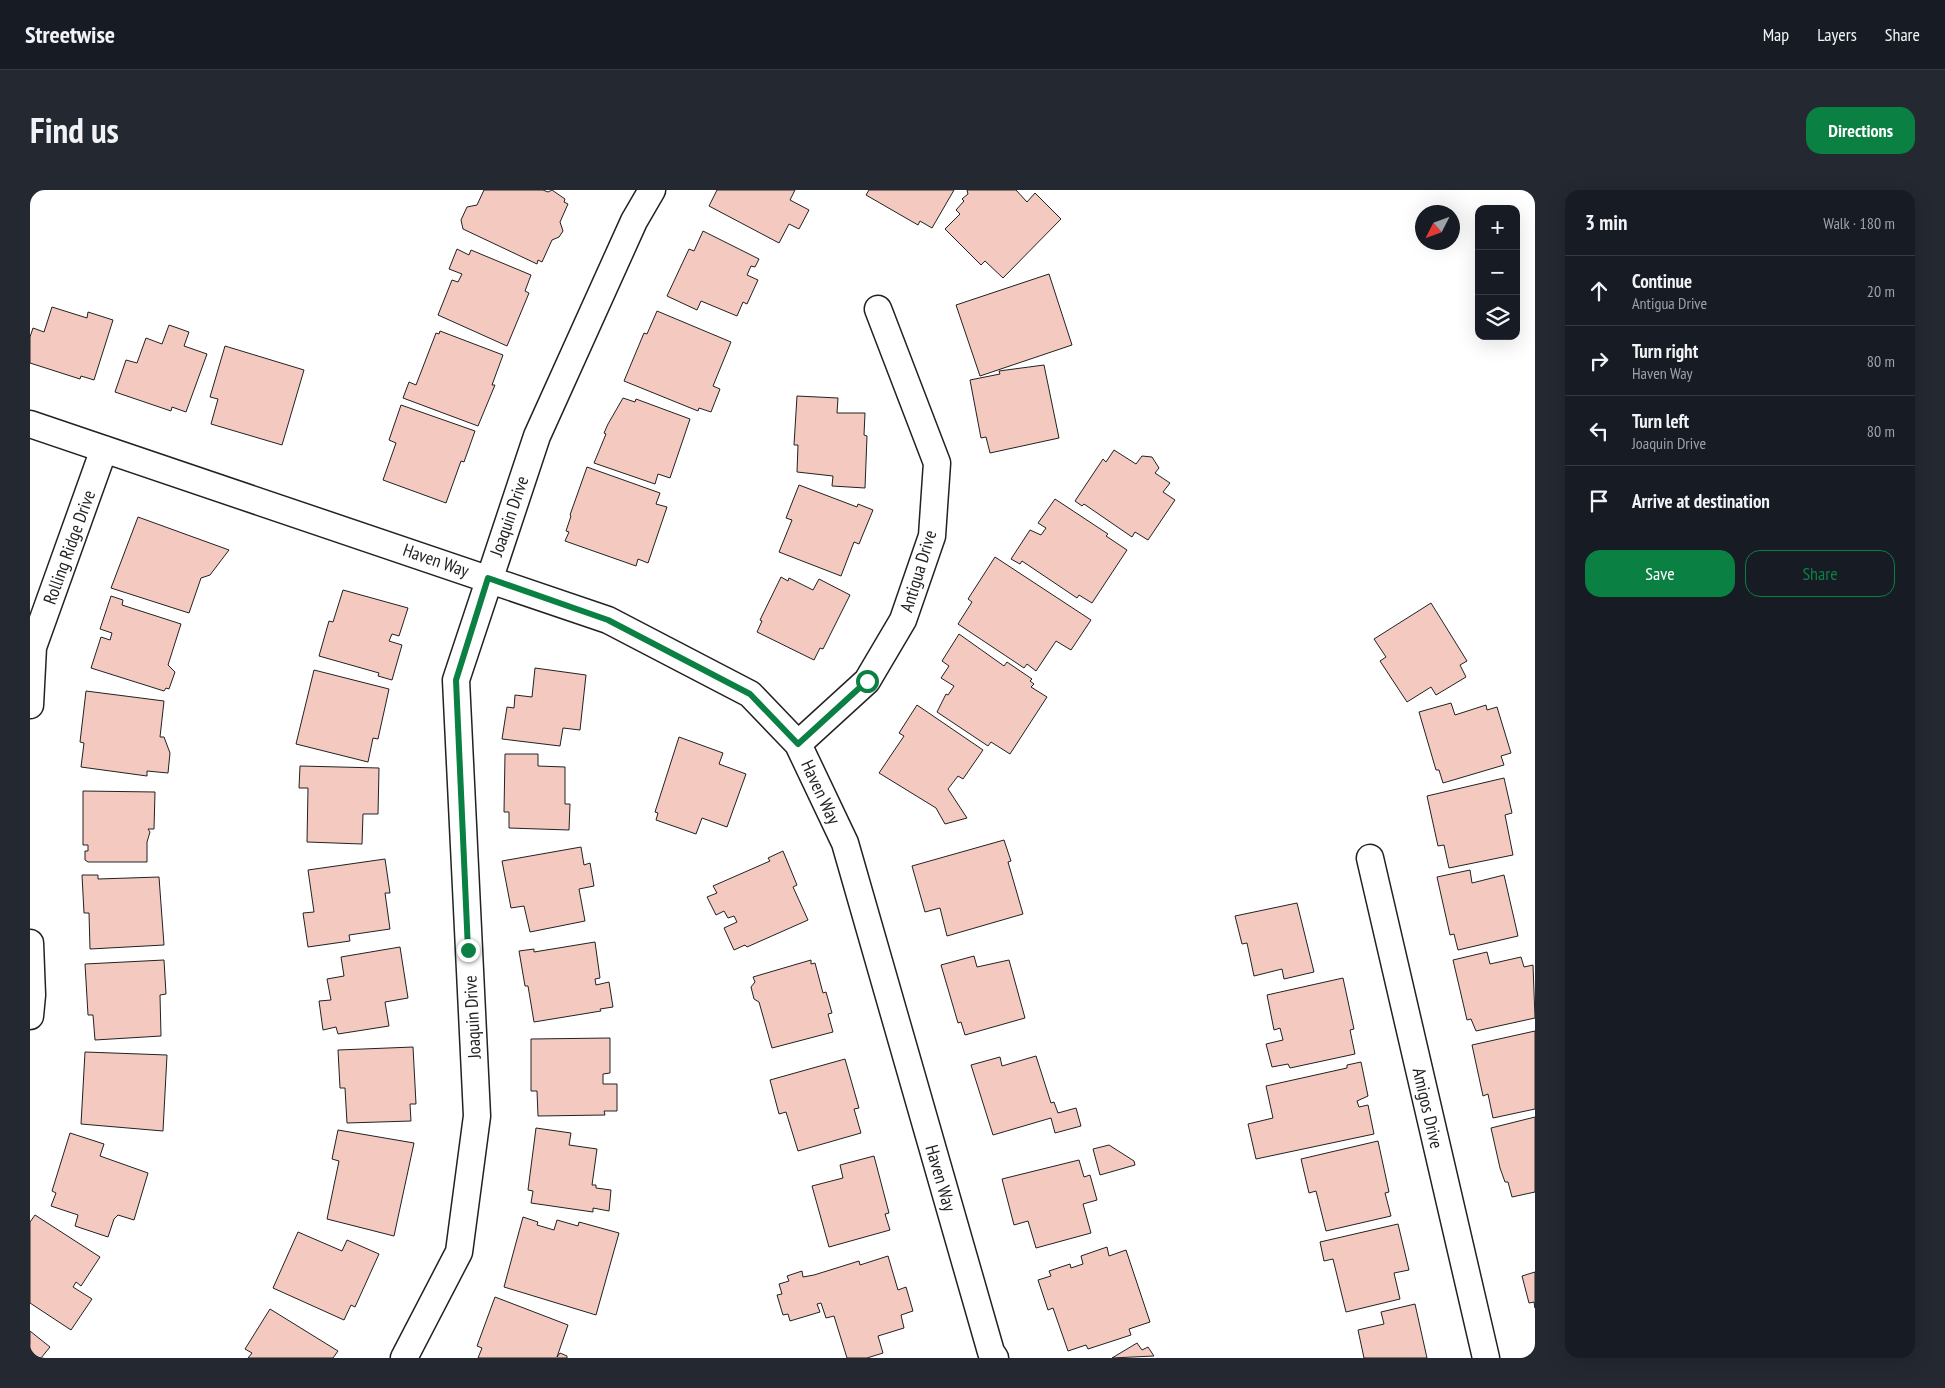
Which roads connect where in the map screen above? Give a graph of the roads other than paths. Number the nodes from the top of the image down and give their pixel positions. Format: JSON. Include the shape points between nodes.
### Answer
{"nodes":[{"id":1,"x":652,"y":190,"type":"edge"},
{"id":2,"x":878,"y":309,"type":"dead end"},
{"id":3,"x":30,"y":424,"type":"edge"},
{"id":4,"x":104,"y":449,"type":"junction"},
{"id":5,"x":488,"y":578,"type":"junction"},
{"id":6,"x":30,"y":705,"type":"edge"},
{"id":7,"x":798,"y":744,"type":"junction"},
{"id":8,"x":1370,"y":858,"type":"dead end"},
{"id":9,"x":30,"y":944,"type":"edge"},
{"id":10,"x":30,"y":1016,"type":"edge"},
{"id":11,"x":988,"y":1356,"type":"edge"},
{"id":12,"x":404,"y":1358,"type":"edge"},
{"id":13,"x":1486,"y":1358,"type":"edge"}],
"edges":[{"from":1,"to":5,"type":"street","name":"Joaquin Drive","via":[[634,221],[537,436]]},
{"from":2,"to":7,"type":"street","name":"Antigua Drive","via":[[937,464],[932,536],[903,620],[867,681]]},
{"from":3,"to":4,"type":"street","name":"Haven Way"},
{"from":4,"to":5,"type":"street","name":"Haven Way"},
{"from":4,"to":6,"type":"street","name":"Rolling Ridge Drive","via":[[33,647]]},
{"from":5,"to":7,"type":"street","name":"Haven Way","via":[[608,620],[750,694]]},
{"from":5,"to":12,"type":"street","name":"Joaquin Drive","via":[[456,680],[477,1116],[459,1252]]},
{"from":7,"to":11,"type":"street","name":"Haven Way","via":[[845,843]]},
{"from":8,"to":13,"type":"street","name":"Amigos Drive"},
{"from":9,"to":10,"type":"street"}]}
